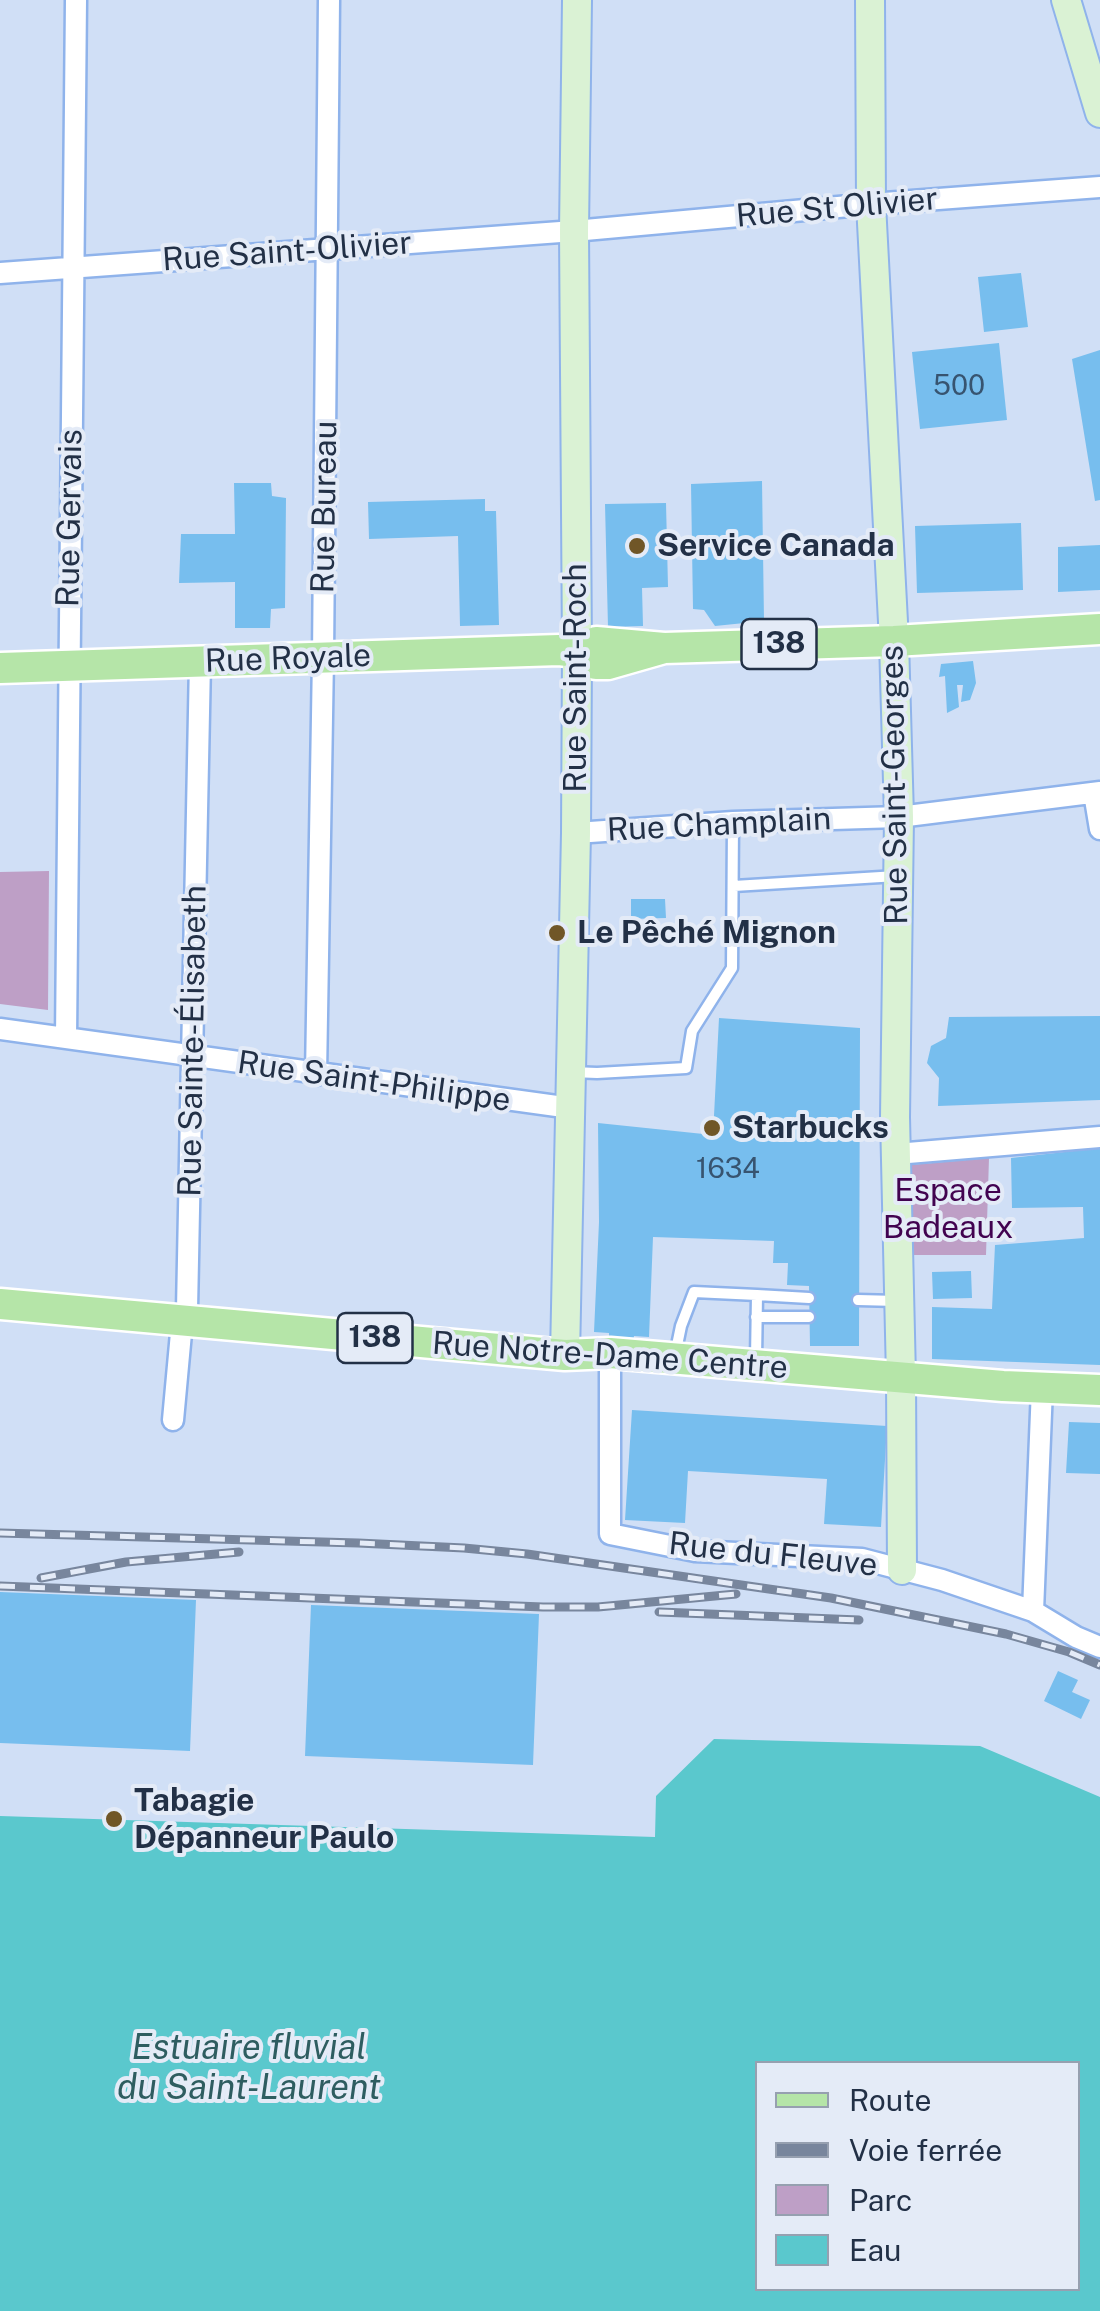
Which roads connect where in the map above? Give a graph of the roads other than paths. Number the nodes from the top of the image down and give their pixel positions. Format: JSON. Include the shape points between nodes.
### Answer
{"nodes":[{"id":1,"x":76,"y":0,"type":"edge"},
{"id":2,"x":329,"y":0,"type":"edge"},
{"id":3,"x":577,"y":0,"type":"edge"},
{"id":4,"x":870,"y":0,"type":"edge"},
{"id":5,"x":1066,"y":0,"type":"edge"},
{"id":6,"x":1100,"y":112,"type":"edge"},
{"id":7,"x":1100,"y":187,"type":"edge"},
{"id":8,"x":872,"y":204,"type":"junction"},
{"id":9,"x":574,"y":231,"type":"junction"},
{"id":10,"x":327,"y":249,"type":"junction"},
{"id":11,"x":72,"y":268,"type":"junction"},
{"id":12,"x":0,"y":272,"type":"edge"},
{"id":13,"x":1100,"y":629,"type":"edge"},
{"id":14,"x":894,"y":641,"type":"junction"},
{"id":15,"x":577,"y":652,"type":"junction"},
{"id":16,"x":324,"y":657,"type":"junction"},
{"id":17,"x":200,"y":662,"type":"junction"},
{"id":18,"x":68,"y":666,"type":"junction"},
{"id":19,"x":0,"y":668,"type":"edge"},
{"id":20,"x":1097,"y":793,"type":"edge"},
{"id":21,"x":899,"y":817,"type":"junction"},
{"id":22,"x":733,"y":822,"type":"junction"},
{"id":23,"x":1100,"y":828,"type":"edge"},
{"id":24,"x":576,"y":833,"type":"junction"},
{"id":25,"x":898,"y":876,"type":"junction"},
{"id":26,"x":734,"y":886,"type":"junction"},
{"id":27,"x":0,"y":1029,"type":"edge"},
{"id":28,"x":66,"y":1037,"type":"junction"},
{"id":29,"x":193,"y":1057,"type":"junction"},
{"id":30,"x":572,"y":1072,"type":"junction"},
{"id":31,"x":316,"y":1075,"type":"junction"},
{"id":32,"x":570,"y":1108,"type":"junction"},
{"id":33,"x":1100,"y":1137,"type":"edge"},
{"id":34,"x":896,"y":1154,"type":"junction"},
{"id":35,"x":756,"y":1294,"type":"junction"},
{"id":36,"x":809,"y":1298,"type":"dead end"},
{"id":37,"x":858,"y":1300,"type":"dead end"},
{"id":38,"x":900,"y":1301,"type":"junction"},
{"id":39,"x":0,"y":1304,"type":"edge"},
{"id":40,"x":756,"y":1317,"type":"junction"},
{"id":41,"x":809,"y":1318,"type":"dead end"},
{"id":42,"x":184,"y":1322,"type":"junction"},
{"id":43,"x":610,"y":1354,"type":"junction"},
{"id":44,"x":565,"y":1355,"type":"junction"},
{"id":45,"x":674,"y":1358,"type":"junction"},
{"id":46,"x":756,"y":1365,"type":"junction"},
{"id":47,"x":901,"y":1377,"type":"junction"},
{"id":48,"x":1042,"y":1388,"type":"junction"},
{"id":49,"x":1100,"y":1390,"type":"edge"},
{"id":50,"x":173,"y":1420,"type":"dead end"},
{"id":51,"x":902,"y":1570,"type":"junction"},
{"id":52,"x":1033,"y":1611,"type":"junction"},
{"id":53,"x":1100,"y":1648,"type":"edge"}],
"edges":[{"from":1,"to":11,"type":"street","name":"Rue Gervais"},
{"from":2,"to":10,"type":"street","name":"Rue Bureau"},
{"from":3,"to":9,"type":"street","name":"Rue Saint-Roch"},
{"from":4,"to":8,"type":"street","name":"Rue Saint-Georges"},
{"from":5,"to":6,"type":"street"},
{"from":7,"to":8,"type":"street","name":"Rue St Olivier"},
{"from":8,"to":9,"type":"street","name":"Rue St Olivier"},
{"from":8,"to":14,"type":"street","name":"Rue Saint-Georges"},
{"from":9,"to":10,"type":"street","name":"Rue Saint-Olivier"},
{"from":9,"to":15,"type":"street","name":"Rue Saint-Roch"},
{"from":10,"to":11,"type":"street","name":"Rue Saint-Olivier"},
{"from":10,"to":16,"type":"street","name":"Rue Bureau"},
{"from":11,"to":12,"type":"street","name":"Rue Saint-Olivier"},
{"from":11,"to":18,"type":"street","name":"Rue Gervais"},
{"from":13,"to":14,"type":"main road","name":"Rue Royale","number":"138"},
{"from":14,"to":15,"type":"main road","name":"Rue Royale","number":"138","via":[[664,648],[596,642]]},
{"from":14,"to":21,"type":"street","name":"Rue Saint-Georges"},
{"from":15,"to":16,"type":"main road","name":"Rue Royale","number":"138"},
{"from":15,"to":24,"type":"street","name":"Rue Saint-Roch"},
{"from":16,"to":17,"type":"main road","name":"Rue Royale","number":"138"},
{"from":16,"to":31,"type":"street","name":"Rue Bureau"},
{"from":17,"to":18,"type":"main road","name":"Rue Royale","number":"138"},
{"from":17,"to":29,"type":"street","name":"Rue Sainte-Élisabeth"},
{"from":18,"to":19,"type":"main road","name":"Rue Royale","number":"138"},
{"from":18,"to":28,"type":"street","name":"Rue Gervais"},
{"from":20,"to":21,"type":"street","name":"Rue Champlain"},
{"from":20,"to":23,"type":"street"},
{"from":21,"to":22,"type":"street","name":"Rue Champlain"},
{"from":21,"to":25,"type":"street","name":"Rue Saint-Georges"},
{"from":22,"to":24,"type":"street","name":"Rue Champlain"},
{"from":22,"to":26,"type":"lane"},
{"from":24,"to":30,"type":"street","name":"Rue Saint-Roch"},
{"from":25,"to":26,"type":"lane"},
{"from":25,"to":34,"type":"street","name":"Rue Saint-Georges"},
{"from":26,"to":30,"type":"lane","via":[[732,968],[692,1030],[686,1068]]},
{"from":27,"to":28,"type":"street","name":"Rue Saint-Philippe"},
{"from":28,"to":29,"type":"street","name":"Rue Saint-Philippe"},
{"from":29,"to":31,"type":"street","name":"Rue Saint-Philippe"},
{"from":29,"to":42,"type":"street","name":"Rue Sainte-Élisabeth"},
{"from":30,"to":32,"type":"street","name":"Rue Saint-Roch"},
{"from":31,"to":32,"type":"street","name":"Rue Saint-Philippe"},
{"from":32,"to":44,"type":"street","name":"Rue Saint-Roch"},
{"from":33,"to":34,"type":"street"},
{"from":34,"to":38,"type":"street","name":"Rue Saint-Georges"},
{"from":35,"to":36,"type":"lane"},
{"from":35,"to":40,"type":"lane"},
{"from":35,"to":45,"type":"lane","via":[[694,1292]]},
{"from":37,"to":38,"type":"lane"},
{"from":38,"to":47,"type":"street","name":"Rue Saint-Georges"},
{"from":39,"to":42,"type":"main road","name":"Rue Notre-Dame Centre"},
{"from":40,"to":41,"type":"lane"},
{"from":40,"to":46,"type":"lane"},
{"from":42,"to":44,"type":"main road","name":"Rue Notre-Dame Centre","number":"138"},
{"from":42,"to":50,"type":"street","name":"Rue Sainte-Élisabeth"},
{"from":43,"to":44,"type":"main road","name":"Rue Notre-Dame Centre","number":"138"},
{"from":43,"to":45,"type":"main road","name":"Rue Notre-Dame Centre","number":"138"},
{"from":43,"to":51,"type":"street","name":"Rue du Fleuve","via":[[610,1534],[695,1550],[862,1560]]},
{"from":45,"to":46,"type":"main road","name":"Rue Notre-Dame Centre","number":"138"},
{"from":46,"to":47,"type":"main road","name":"Rue Notre-Dame Centre","number":"138"},
{"from":47,"to":48,"type":"main road","name":"Rue Notre-Dame Centre","number":"138"},
{"from":47,"to":51,"type":"street","name":"Rue Saint-Georges"},
{"from":48,"to":49,"type":"main road","name":"Rue Notre-Dame Centre","number":"138"},
{"from":48,"to":52,"type":"street"},
{"from":51,"to":52,"type":"street","name":"Rue du Fleuve"},
{"from":52,"to":53,"type":"street","name":"Rue du Fleuve"}]}
